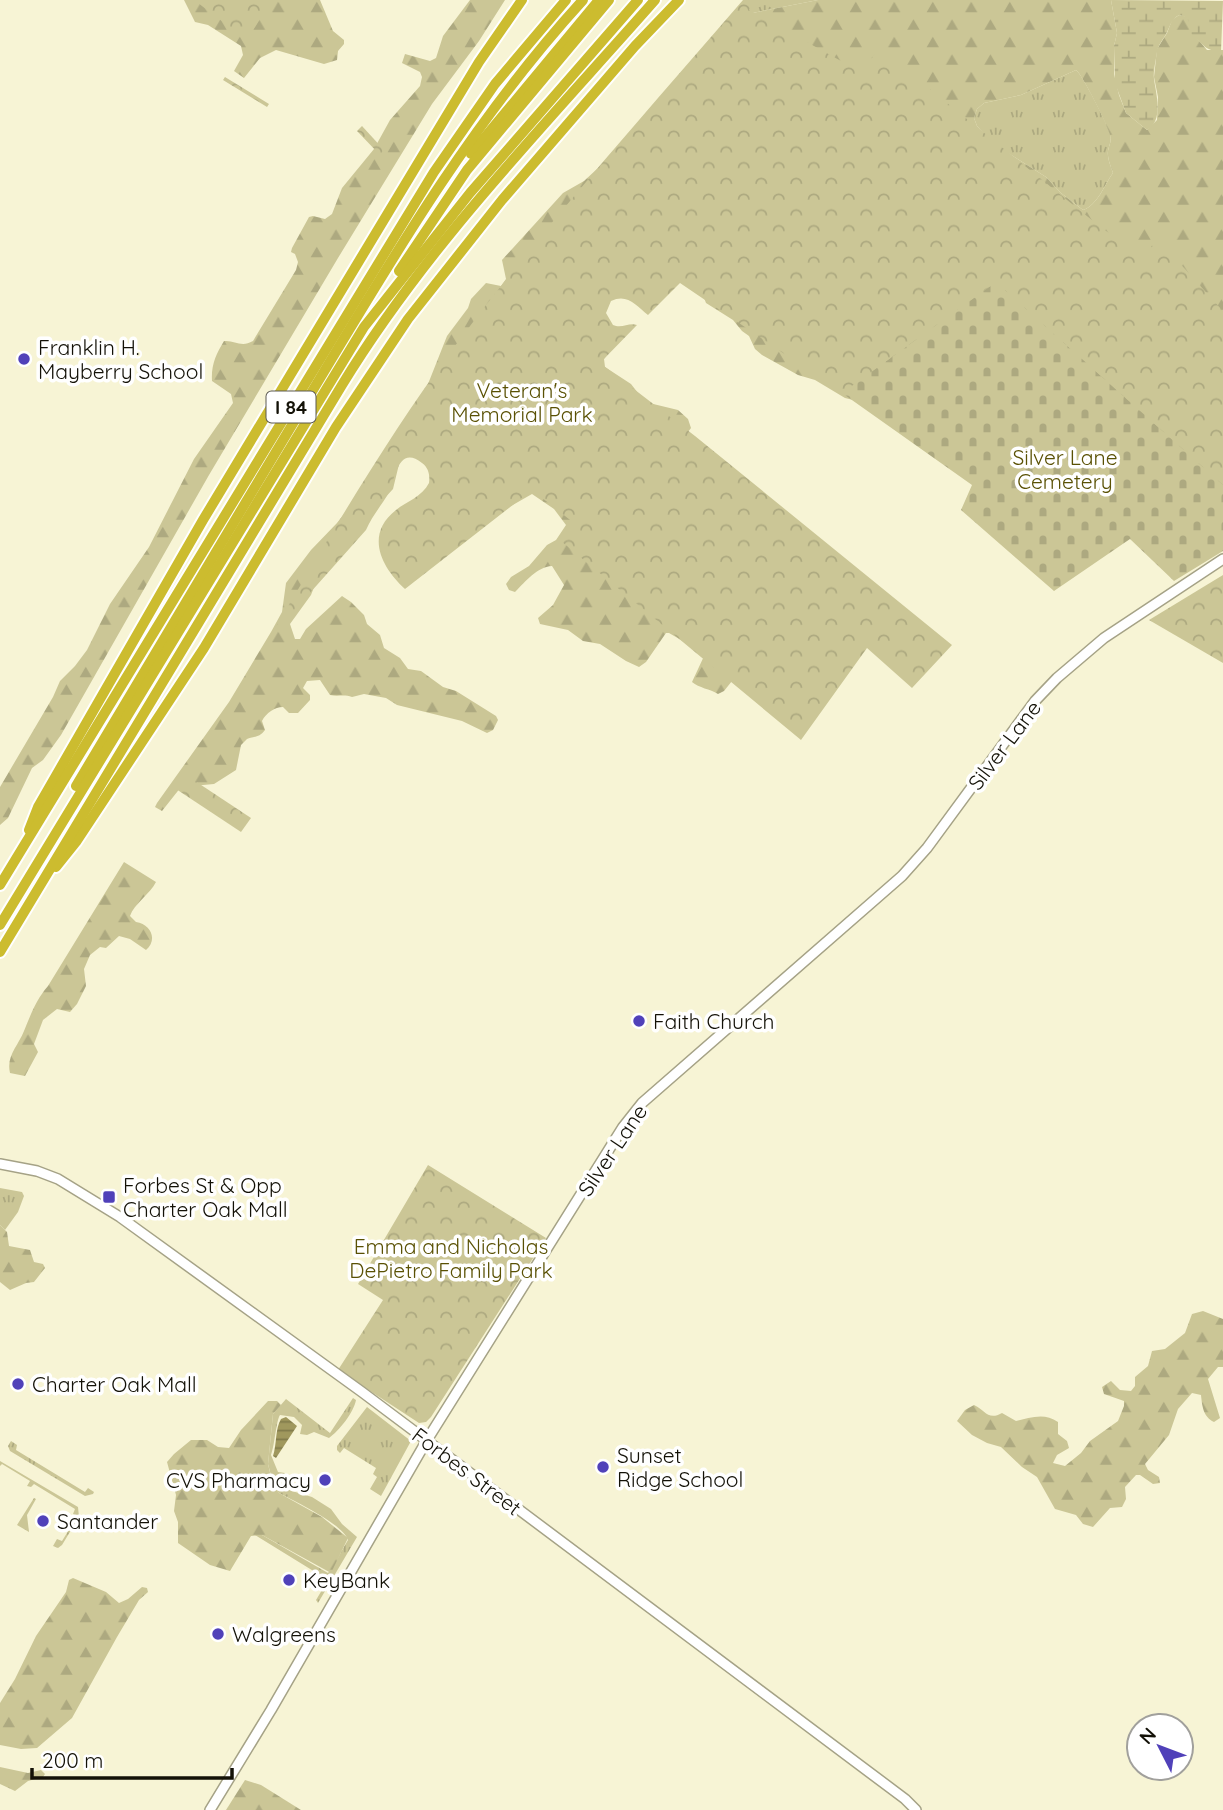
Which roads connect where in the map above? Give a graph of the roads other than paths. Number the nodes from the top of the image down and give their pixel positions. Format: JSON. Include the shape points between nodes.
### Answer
{"nodes":[{"id":1,"x":522,"y":0,"type":"edge"},
{"id":2,"x":566,"y":0,"type":"edge"},
{"id":3,"x":583,"y":0,"type":"edge"},
{"id":4,"x":599,"y":0,"type":"edge"},
{"id":5,"x":609,"y":0,"type":"edge"},
{"id":6,"x":638,"y":0,"type":"edge"},
{"id":7,"x":655,"y":0,"type":"edge"},
{"id":8,"x":680,"y":0,"type":"edge"},
{"id":9,"x":391,"y":263,"type":"junction"},
{"id":10,"x":375,"y":312,"type":"junction"},
{"id":11,"x":1223,"y":559,"type":"edge"},
{"id":12,"x":178,"y":615,"type":"junction"},
{"id":13,"x":36,"y":827,"type":"junction"},
{"id":14,"x":26,"y":843,"type":"junction"},
{"id":15,"x":40,"y":884,"type":"junction"},
{"id":16,"x":0,"y":885,"type":"edge"},
{"id":17,"x":0,"y":911,"type":"edge"},
{"id":18,"x":0,"y":925,"type":"edge"},
{"id":19,"x":0,"y":951,"type":"edge"},
{"id":20,"x":0,"y":1164,"type":"edge"},
{"id":21,"x":427,"y":1440,"type":"junction"},
{"id":22,"x":210,"y":1810,"type":"edge"},
{"id":23,"x":916,"y":1810,"type":"edge"}],
"edges":[{"from":1,"to":14,"type":"highway","via":[[479,62],[190,541],[40,804]]},
{"from":2,"to":13,"type":"highway","number":"I 84","via":[[495,84],[433,172]]},
{"from":3,"to":9,"type":"highway","via":[[476,131]]},
{"from":4,"to":9,"type":"highway","via":[[473,151]]},
{"from":5,"to":10,"type":"highway","via":[[457,183]]},
{"from":6,"to":10,"type":"highway","via":[[470,193]]},
{"from":7,"to":15,"type":"highway","number":"I 84","via":[[466,217],[372,338]]},
{"from":8,"to":15,"type":"highway","via":[[502,200],[408,319],[335,427],[199,656],[76,842]]},
{"from":9,"to":12,"type":"highway"},
{"from":10,"to":18,"type":"highway"},
{"from":11,"to":21,"type":"main road","name":"Silver Lane","via":[[1104,638],[1056,678],[908,870],[642,1103]]},
{"from":12,"to":13,"type":"highway","via":[[81,768]]},
{"from":12,"to":17,"type":"highway"},
{"from":13,"to":14,"type":"highway","number":"I 84"},
{"from":14,"to":16,"type":"highway","number":"I 84"},
{"from":15,"to":19,"type":"highway","number":"I 84"},
{"from":20,"to":21,"type":"main road","name":"Forbes Street","via":[[46,1174],[91,1197]]},
{"from":21,"to":22,"type":"main road","name":"Silver Lane"},
{"from":21,"to":23,"type":"main road","name":"Forbes Street"}]}
